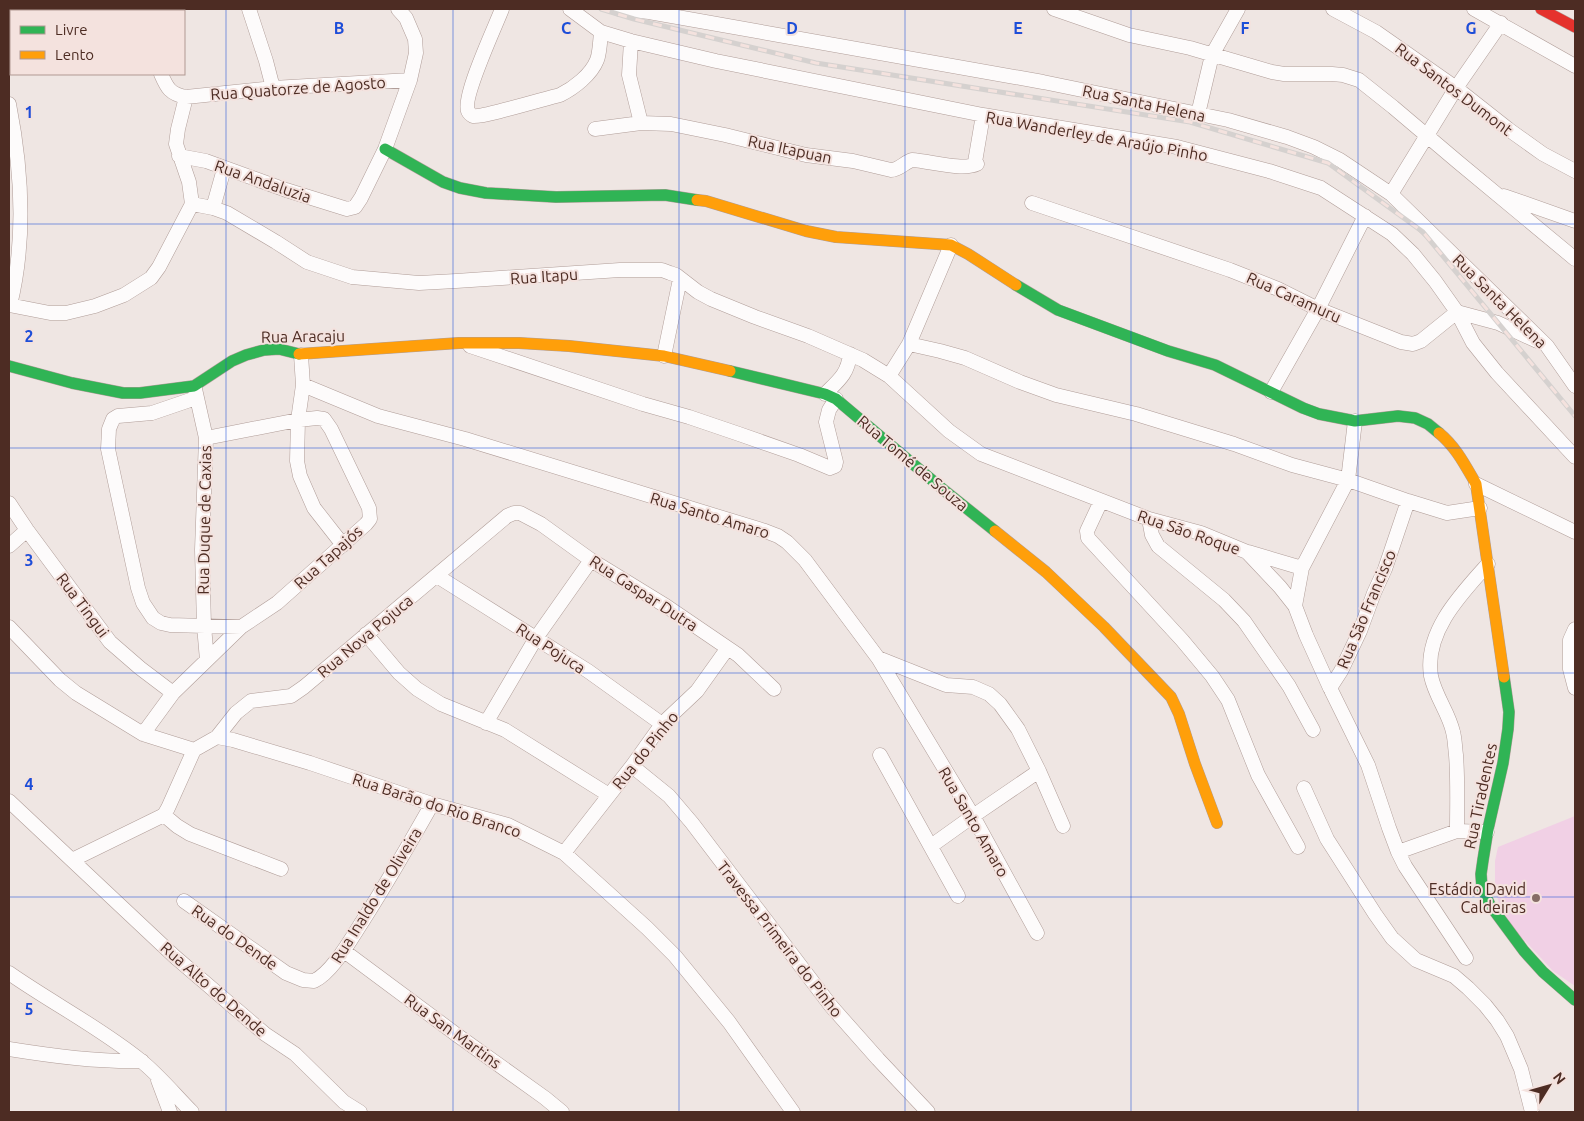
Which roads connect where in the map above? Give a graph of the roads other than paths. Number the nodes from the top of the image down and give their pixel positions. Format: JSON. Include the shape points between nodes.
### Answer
{"nodes":[{"id":1,"x":249,"y":9,"type":"edge"},
{"id":2,"x":398,"y":9,"type":"edge"},
{"id":3,"x":502,"y":9,"type":"edge"},
{"id":4,"x":570,"y":9,"type":"edge"},
{"id":5,"x":619,"y":9,"type":"edge"},
{"id":6,"x":1054,"y":9,"type":"edge"},
{"id":7,"x":1238,"y":9,"type":"edge"},
{"id":8,"x":1333,"y":9,"type":"edge"},
{"id":9,"x":1474,"y":9,"type":"edge"},
{"id":10,"x":1541,"y":9,"type":"edge"},
{"id":11,"x":586,"y":14,"type":"edge"},
{"id":12,"x":1500,"y":23,"type":"junction"},
{"id":13,"x":1575,"y":27,"type":"edge"},
{"id":14,"x":601,"y":32,"type":"junction"},
{"id":15,"x":631,"y":41,"type":"junction"},
{"id":16,"x":1212,"y":55,"type":"junction"},
{"id":17,"x":1575,"y":66,"type":"edge"},
{"id":18,"x":162,"y":75,"type":"edge"},
{"id":19,"x":410,"y":80,"type":"junction"},
{"id":20,"x":273,"y":88,"type":"junction"},
{"id":21,"x":1456,"y":88,"type":"junction"},
{"id":22,"x":186,"y":97,"type":"junction"},
{"id":23,"x":9,"y":104,"type":"edge"},
{"id":24,"x":1198,"y":114,"type":"junction"},
{"id":25,"x":983,"y":116,"type":"junction"},
{"id":26,"x":641,"y":123,"type":"junction"},
{"id":27,"x":595,"y":129,"type":"dead end"},
{"id":28,"x":1426,"y":135,"type":"junction"},
{"id":29,"x":386,"y":149,"type":"junction"},
{"id":30,"x":179,"y":156,"type":"junction"},
{"id":31,"x":224,"y":169,"type":"junction"},
{"id":32,"x":1575,"y":171,"type":"edge"},
{"id":33,"x":1391,"y":194,"type":"junction"},
{"id":34,"x":1496,"y":194,"type":"junction"},
{"id":35,"x":1032,"y":203,"type":"dead end"},
{"id":36,"x":192,"y":204,"type":"junction"},
{"id":37,"x":213,"y":208,"type":"junction"},
{"id":38,"x":1365,"y":216,"type":"junction"},
{"id":39,"x":1575,"y":221,"type":"edge"},
{"id":40,"x":951,"y":245,"type":"junction"},
{"id":41,"x":1575,"y":259,"type":"edge"},
{"id":42,"x":680,"y":279,"type":"junction"},
{"id":43,"x":10,"y":305,"type":"edge"},
{"id":44,"x":1318,"y":309,"type":"junction"},
{"id":45,"x":1457,"y":312,"type":"junction"},
{"id":46,"x":460,"y":343,"type":"junction"},
{"id":47,"x":909,"y":344,"type":"junction"},
{"id":48,"x":1547,"y":346,"type":"junction"},
{"id":49,"x":850,"y":354,"type":"junction"},
{"id":50,"x":301,"y":355,"type":"junction"},
{"id":51,"x":664,"y":356,"type":"junction"},
{"id":52,"x":9,"y":366,"type":"edge"},
{"id":53,"x":890,"y":376,"type":"junction"},
{"id":54,"x":303,"y":385,"type":"junction"},
{"id":55,"x":1575,"y":386,"type":"edge"},
{"id":56,"x":195,"y":392,"type":"junction"},
{"id":57,"x":1271,"y":392,"type":"junction"},
{"id":58,"x":830,"y":397,"type":"junction"},
{"id":59,"x":298,"y":420,"type":"junction"},
{"id":60,"x":1355,"y":421,"type":"junction"},
{"id":61,"x":206,"y":438,"type":"junction"},
{"id":62,"x":1575,"y":457,"type":"edge"},
{"id":63,"x":1348,"y":480,"type":"junction"},
{"id":64,"x":1476,"y":484,"type":"junction"},
{"id":65,"x":1101,"y":501,"type":"junction"},
{"id":66,"x":1408,"y":502,"type":"junction"},
{"id":67,"x":9,"y":503,"type":"edge"},
{"id":68,"x":1480,"y":508,"type":"junction"},
{"id":69,"x":507,"y":516,"type":"joint"},
{"id":70,"x":1150,"y":519,"type":"junction"},
{"id":71,"x":27,"y":530,"type":"junction"},
{"id":72,"x":1575,"y":532,"type":"edge"},
{"id":73,"x":343,"y":545,"type":"junction"},
{"id":74,"x":9,"y":546,"type":"edge"},
{"id":75,"x":1247,"y":552,"type":"junction"},
{"id":76,"x":591,"y":560,"type":"junction"},
{"id":77,"x":1488,"y":564,"type":"junction"},
{"id":78,"x":1302,"y":568,"type":"junction"},
{"id":79,"x":437,"y":576,"type":"junction"},
{"id":80,"x":1295,"y":606,"type":"junction"},
{"id":81,"x":204,"y":626,"type":"junction"},
{"id":82,"x":9,"y":627,"type":"edge"},
{"id":83,"x":241,"y":627,"type":"junction"},
{"id":84,"x":366,"y":634,"type":"junction"},
{"id":85,"x":1573,"y":637,"type":"edge"},
{"id":86,"x":536,"y":638,"type":"junction"},
{"id":87,"x":727,"y":649,"type":"junction"},
{"id":88,"x":878,"y":658,"type":"junction"},
{"id":89,"x":207,"y":660,"type":"junction"},
{"id":90,"x":774,"y":688,"type":"dead end"},
{"id":91,"x":1330,"y":688,"type":"junction"},
{"id":92,"x":1575,"y":688,"type":"edge"},
{"id":93,"x":173,"y":693,"type":"junction"},
{"id":94,"x":486,"y":723,"type":"junction"},
{"id":95,"x":662,"y":724,"type":"junction"},
{"id":96,"x":1313,"y":730,"type":"dead end"},
{"id":97,"x":143,"y":734,"type":"junction"},
{"id":98,"x":217,"y":737,"type":"junction"},
{"id":99,"x":194,"y":750,"type":"junction"},
{"id":100,"x":880,"y":755,"type":"dead end"},
{"id":101,"x":632,"y":766,"type":"junction"},
{"id":102,"x":1039,"y":771,"type":"junction"},
{"id":103,"x":1304,"y":788,"type":"dead end"},
{"id":104,"x":608,"y":795,"type":"junction"},
{"id":105,"x":9,"y":801,"type":"edge"},
{"id":106,"x":432,"y":804,"type":"junction"},
{"id":107,"x":164,"y":815,"type":"junction"},
{"id":108,"x":972,"y":816,"type":"junction"},
{"id":109,"x":1217,"y":823,"type":"dead end"},
{"id":110,"x":1063,"y":826,"type":"dead end"},
{"id":111,"x":1457,"y":831,"type":"junction"},
{"id":112,"x":1487,"y":832,"type":"junction"},
{"id":113,"x":931,"y":846,"type":"junction"},
{"id":114,"x":1298,"y":847,"type":"dead end"},
{"id":115,"x":1398,"y":852,"type":"junction"},
{"id":116,"x":564,"y":853,"type":"junction"},
{"id":117,"x":72,"y":860,"type":"junction"},
{"id":118,"x":281,"y":869,"type":"dead end"},
{"id":119,"x":958,"y":896,"type":"dead end"},
{"id":120,"x":184,"y":901,"type":"dead end"},
{"id":121,"x":1037,"y":933,"type":"dead end"},
{"id":122,"x":344,"y":951,"type":"junction"},
{"id":123,"x":1466,"y":958,"type":"dead end"},
{"id":124,"x":9,"y":973,"type":"edge"},
{"id":125,"x":286,"y":973,"type":"joint"},
{"id":126,"x":1575,"y":1000,"type":"edge"},
{"id":127,"x":9,"y":1049,"type":"edge"},
{"id":128,"x":142,"y":1061,"type":"junction"},
{"id":129,"x":156,"y":1074,"type":"junction"},
{"id":130,"x":170,"y":1112,"type":"edge"},
{"id":131,"x":192,"y":1112,"type":"edge"},
{"id":132,"x":360,"y":1112,"type":"edge"},
{"id":133,"x":562,"y":1112,"type":"edge"},
{"id":134,"x":793,"y":1112,"type":"edge"},
{"id":135,"x":928,"y":1112,"type":"edge"},
{"id":136,"x":1532,"y":1112,"type":"edge"}],
"edges":[{"from":1,"to":20,"type":"street"},
{"from":2,"to":19,"type":"street","via":[[406,18],[415,39],[416,54]]},
{"from":3,"to":14,"type":"street","via":[[471,85],[467,105],[472,116],[568,91],[587,75],[597,59]]},
{"from":4,"to":11,"type":"street","name":"Rua Wanderley de Araújo Pinho"},
{"from":5,"to":24,"type":"street","name":"Rua Santa Helena","via":[[641,10],[953,65]]},
{"from":6,"to":16,"type":"street","via":[[1129,35]]},
{"from":7,"to":16,"type":"street"},
{"from":8,"to":21,"type":"street","name":"Rua Santos Dumont","via":[[1376,32]]},
{"from":9,"to":12,"type":"street"},
{"from":10,"to":13,"type":"street"},
{"from":11,"to":14,"type":"street","name":"Rua Wanderley de Araújo Pinho"},
{"from":12,"to":17,"type":"street"},
{"from":12,"to":21,"type":"street"},
{"from":14,"to":15,"type":"street","name":"Rua Wanderley de Araújo Pinho"},
{"from":15,"to":25,"type":"street","name":"Rua Wanderley de Araújo Pinho"},
{"from":15,"to":26,"type":"street","via":[[629,75]]},
{"from":16,"to":24,"type":"street"},
{"from":16,"to":28,"type":"street","via":[[1284,74],[1352,77]]},
{"from":18,"to":22,"type":"street","via":[[171,92]]},
{"from":19,"to":20,"type":"street","name":"Rua Quatorze de Agosto"},
{"from":19,"to":29,"type":"street"},
{"from":20,"to":22,"type":"street","name":"Rua Quatorze de Agosto"},
{"from":21,"to":28,"type":"street"},
{"from":21,"to":32,"type":"street","name":"Rua Santos Dumont","via":[[1508,130]]},
{"from":22,"to":30,"type":"street","via":[[176,138]]},
{"from":23,"to":43,"type":"street","via":[[18,157],[21,216],[17,277]]},
{"from":24,"to":33,"type":"street","name":"Rua Santa Helena","via":[[1314,147]]},
{"from":25,"to":26,"type":"street","name":"Rua Itapuan","via":[[975,162],[978,164],[965,166],[912,160],[891,170],[806,155],[671,124]]},
{"from":25,"to":38,"type":"street","name":"Rua Wanderley de Araújo Pinho","via":[[1177,147],[1251,166],[1321,188]]},
{"from":26,"to":27,"type":"street","name":"Rua Itapuan"},
{"from":28,"to":33,"type":"street"},
{"from":28,"to":34,"type":"street"},
{"from":29,"to":31,"type":"street","name":"Rua Andaluzia","via":[[358,204],[351,209]]},
{"from":29,"to":40,"type":"street","via":[[433,176],[472,192],[541,198],[684,197],[836,237]]},
{"from":30,"to":31,"type":"street","name":"Rua Andaluzia","via":[[206,161]]},
{"from":30,"to":36,"type":"street","via":[[189,182]]},
{"from":31,"to":37,"type":"street"},
{"from":33,"to":48,"type":"street","name":"Rua Santa Helena"},
{"from":34,"to":39,"type":"street"},
{"from":34,"to":41,"type":"street"},
{"from":35,"to":44,"type":"street","name":"Rua Caramuru","via":[[1230,270]]},
{"from":36,"to":37,"type":"street","name":"Rua Itapu"},
{"from":36,"to":43,"type":"street","via":[[150,278],[124,295],[66,313]]},
{"from":37,"to":42,"type":"street","name":"Rua Itapu","via":[[227,213],[307,262],[352,277],[418,283],[662,270]]},
{"from":38,"to":44,"type":"street"},
{"from":38,"to":45,"type":"street","name":"Rua Wanderley de Araújo Pinho","via":[[1392,234],[1413,254]]},
{"from":40,"to":47,"type":"street"},
{"from":40,"to":57,"type":"street","via":[[1058,310],[1215,365]]},
{"from":42,"to":49,"type":"street","name":"Rua Itapu","via":[[711,299]]},
{"from":42,"to":51,"type":"street"},
{"from":44,"to":45,"type":"street","name":"Rua Caramuru","via":[[1407,344],[1421,341]]},
{"from":44,"to":57,"type":"street"},
{"from":45,"to":48,"type":"street","via":[[1498,323]]},
{"from":45,"to":62,"type":"street","name":"Rua Wanderley de Araújo Pinho","via":[[1472,343]]},
{"from":46,"to":50,"type":"street","name":"Rua Aracaju"},
{"from":46,"to":51,"type":"street","name":"Rua Tomé de Souza","via":[[519,343]]},
{"from":46,"to":58,"type":"street","via":[[689,417],[830,468],[836,462],[826,422]]},
{"from":47,"to":53,"type":"street"},
{"from":47,"to":63,"type":"street","via":[[965,358],[1056,395],[1136,414]]},
{"from":48,"to":55,"type":"street","name":"Rua Santa Helena"},
{"from":49,"to":53,"type":"street","name":"Rua Itapu"},
{"from":49,"to":58,"type":"street","via":[[844,374]]},
{"from":50,"to":54,"type":"street"},
{"from":50,"to":56,"type":"street","name":"Rua Aracaju","via":[[279,349],[246,355],[232,361]]},
{"from":51,"to":58,"type":"street","name":"Rua Tomé de Souza"},
{"from":52,"to":56,"type":"street","name":"Rua Aracaju","via":[[123,393]]},
{"from":53,"to":65,"type":"street","name":"Rua São Roque","via":[[949,431],[981,454]]},
{"from":54,"to":59,"type":"street"},
{"from":54,"to":88,"type":"street","name":"Rua Santo Amaro","via":[[378,416],[482,444],[778,536],[805,560]]},
{"from":56,"to":61,"type":"street","name":"Rua Duque de Caxias"},
{"from":56,"to":81,"type":"street","via":[[152,413],[113,419],[108,449],[143,603],[161,624]]},
{"from":57,"to":60,"type":"street","via":[[1319,414]]},
{"from":58,"to":109,"type":"street","name":"Rua Tomé de Souza","via":[[1046,572],[1159,683],[1179,714]]},
{"from":59,"to":61,"type":"street","name":"Rua Tapajós"},
{"from":59,"to":73,"type":"street","via":[[297,461],[306,493]]},
{"from":59,"to":73,"type":"street","name":"Rua Tapajós","via":[[321,418],[328,423],[369,508],[366,524]]},
{"from":60,"to":63,"type":"street"},
{"from":60,"to":64,"type":"street","via":[[1398,416],[1428,424],[1455,450]]},
{"from":61,"to":81,"type":"street","name":"Rua Duque de Caxias","via":[[202,550]]},
{"from":63,"to":66,"type":"street"},
{"from":63,"to":78,"type":"street"},
{"from":64,"to":68,"type":"street"},
{"from":64,"to":72,"type":"street"},
{"from":65,"to":70,"type":"street","name":"Rua São Roque"},
{"from":65,"to":114,"type":"street","via":[[1087,531],[1088,538],[1212,676],[1228,700],[1258,775]]},
{"from":66,"to":68,"type":"street","via":[[1447,513]]},
{"from":66,"to":91,"type":"street","name":"Rua São Francisco","via":[[1360,631]]},
{"from":67,"to":71,"type":"street","name":"Rua Tingui"},
{"from":68,"to":77,"type":"street"},
{"from":69,"to":76,"type":"street","name":"Rua Gaspar Dutra","via":[[514,513],[527,516]]},
{"from":69,"to":79,"type":"street","name":"Rua Nova Pojuca"},
{"from":70,"to":75,"type":"street","name":"Rua São Roque","via":[[1200,533]]},
{"from":70,"to":96,"type":"street","via":[[1152,535],[1158,546],[1224,600],[1244,621],[1289,686]]},
{"from":71,"to":74,"type":"street"},
{"from":71,"to":93,"type":"street","name":"Rua Tingui","via":[[110,642]]},
{"from":73,"to":83,"type":"street","name":"Rua Tapajós","via":[[277,603]]},
{"from":75,"to":78,"type":"street"},
{"from":75,"to":80,"type":"street","name":"Rua São Roque"},
{"from":76,"to":86,"type":"street"},
{"from":76,"to":87,"type":"street","name":"Rua Gaspar Dutra","via":[[666,606]]},
{"from":77,"to":111,"type":"street","via":[[1448,611],[1431,656],[1431,676],[1454,733],[1458,776]]},
{"from":77,"to":112,"type":"street","name":"Rua Tiradentes","via":[[1509,729]]},
{"from":78,"to":80,"type":"street"},
{"from":79,"to":84,"type":"street","name":"Rua Nova Pojuca"},
{"from":79,"to":86,"type":"street","name":"Rua Pojuca"},
{"from":80,"to":91,"type":"street","name":"Rua São Roque"},
{"from":81,"to":83,"type":"street"},
{"from":81,"to":89,"type":"street","name":"Rua Duque de Caxias"},
{"from":82,"to":97,"type":"street","via":[[76,693]]},
{"from":83,"to":89,"type":"street","name":"Rua Tapajós"},
{"from":84,"to":94,"type":"street","via":[[399,673],[418,689],[441,704]]},
{"from":84,"to":98,"type":"street","name":"Rua Nova Pojuca","via":[[297,692],[290,696],[251,701],[242,706]]},
{"from":85,"to":92,"type":"street","via":[[1570,669]]},
{"from":86,"to":94,"type":"street"},
{"from":86,"to":95,"type":"street","name":"Rua Pojuca"},
{"from":87,"to":90,"type":"street","name":"Rua Gaspar Dutra","via":[[748,663]]},
{"from":87,"to":95,"type":"street","name":"Rua do Pinho","via":[[697,691]]},
{"from":88,"to":102,"type":"street","via":[[946,685],[973,687],[989,694],[1018,729]]},
{"from":88,"to":108,"type":"street","name":"Rua Santo Amaro"},
{"from":89,"to":93,"type":"street","name":"Rua Tapajós"},
{"from":91,"to":115,"type":"street","name":"Rua São Roque","via":[[1368,765]]},
{"from":93,"to":97,"type":"street","name":"Rua Tapajós"},
{"from":94,"to":104,"type":"street","via":[[520,738]]},
{"from":95,"to":101,"type":"street","name":"Rua do Pinho"},
{"from":97,"to":99,"type":"street"},
{"from":98,"to":99,"type":"street"},
{"from":98,"to":106,"type":"street","name":"Rua Barão do Rio Branco","via":[[310,763]]},
{"from":99,"to":107,"type":"street"},
{"from":100,"to":113,"type":"street"},
{"from":101,"to":104,"type":"street","name":"Rua do Pinho"},
{"from":101,"to":135,"type":"street","name":"Travessa Primeira do Pinho","via":[[669,796],[830,1006]]},
{"from":102,"to":108,"type":"street"},
{"from":102,"to":110,"type":"street"},
{"from":103,"to":136,"type":"street","via":[[1328,840],[1392,938],[1416,960],[1454,976],[1497,1020],[1508,1036],[1521,1069]]},
{"from":104,"to":116,"type":"street","name":"Rua do Pinho"},
{"from":105,"to":117,"type":"street","name":"Rua Alto do Dende"},
{"from":106,"to":116,"type":"street","name":"Rua Barão do Rio Branco","via":[[508,825]]},
{"from":106,"to":122,"type":"street","name":"Rua Inaldo de Oliveira"},
{"from":107,"to":117,"type":"street"},
{"from":107,"to":118,"type":"street","via":[[190,834]]},
{"from":108,"to":113,"type":"street"},
{"from":108,"to":121,"type":"street","name":"Rua Santo Amaro"},
{"from":111,"to":112,"type":"street"},
{"from":111,"to":115,"type":"street"},
{"from":112,"to":126,"type":"street","name":"Rua Tiradentes","via":[[1481,872],[1482,889],[1487,900],[1530,960]]},
{"from":113,"to":119,"type":"street"},
{"from":115,"to":123,"type":"street","name":"Rua São Roque"},
{"from":116,"to":134,"type":"street","name":"Rua Barão do Rio Branco","via":[[675,956],[729,1022]]},
{"from":117,"to":132,"type":"street","name":"Rua Alto do Dende","via":[[209,987],[265,1034],[295,1054],[344,1102]]},
{"from":120,"to":125,"type":"street","name":"Rua do Dende"},
{"from":122,"to":125,"type":"street","name":"Rua Inaldo de Oliveira","via":[[314,981]]},
{"from":122,"to":133,"type":"street","name":"Rua San Martins"},
{"from":124,"to":128,"type":"street"},
{"from":127,"to":128,"type":"street","via":[[90,1060]]},
{"from":128,"to":129,"type":"street"},
{"from":129,"to":130,"type":"street"},
{"from":129,"to":131,"type":"street"}]}
